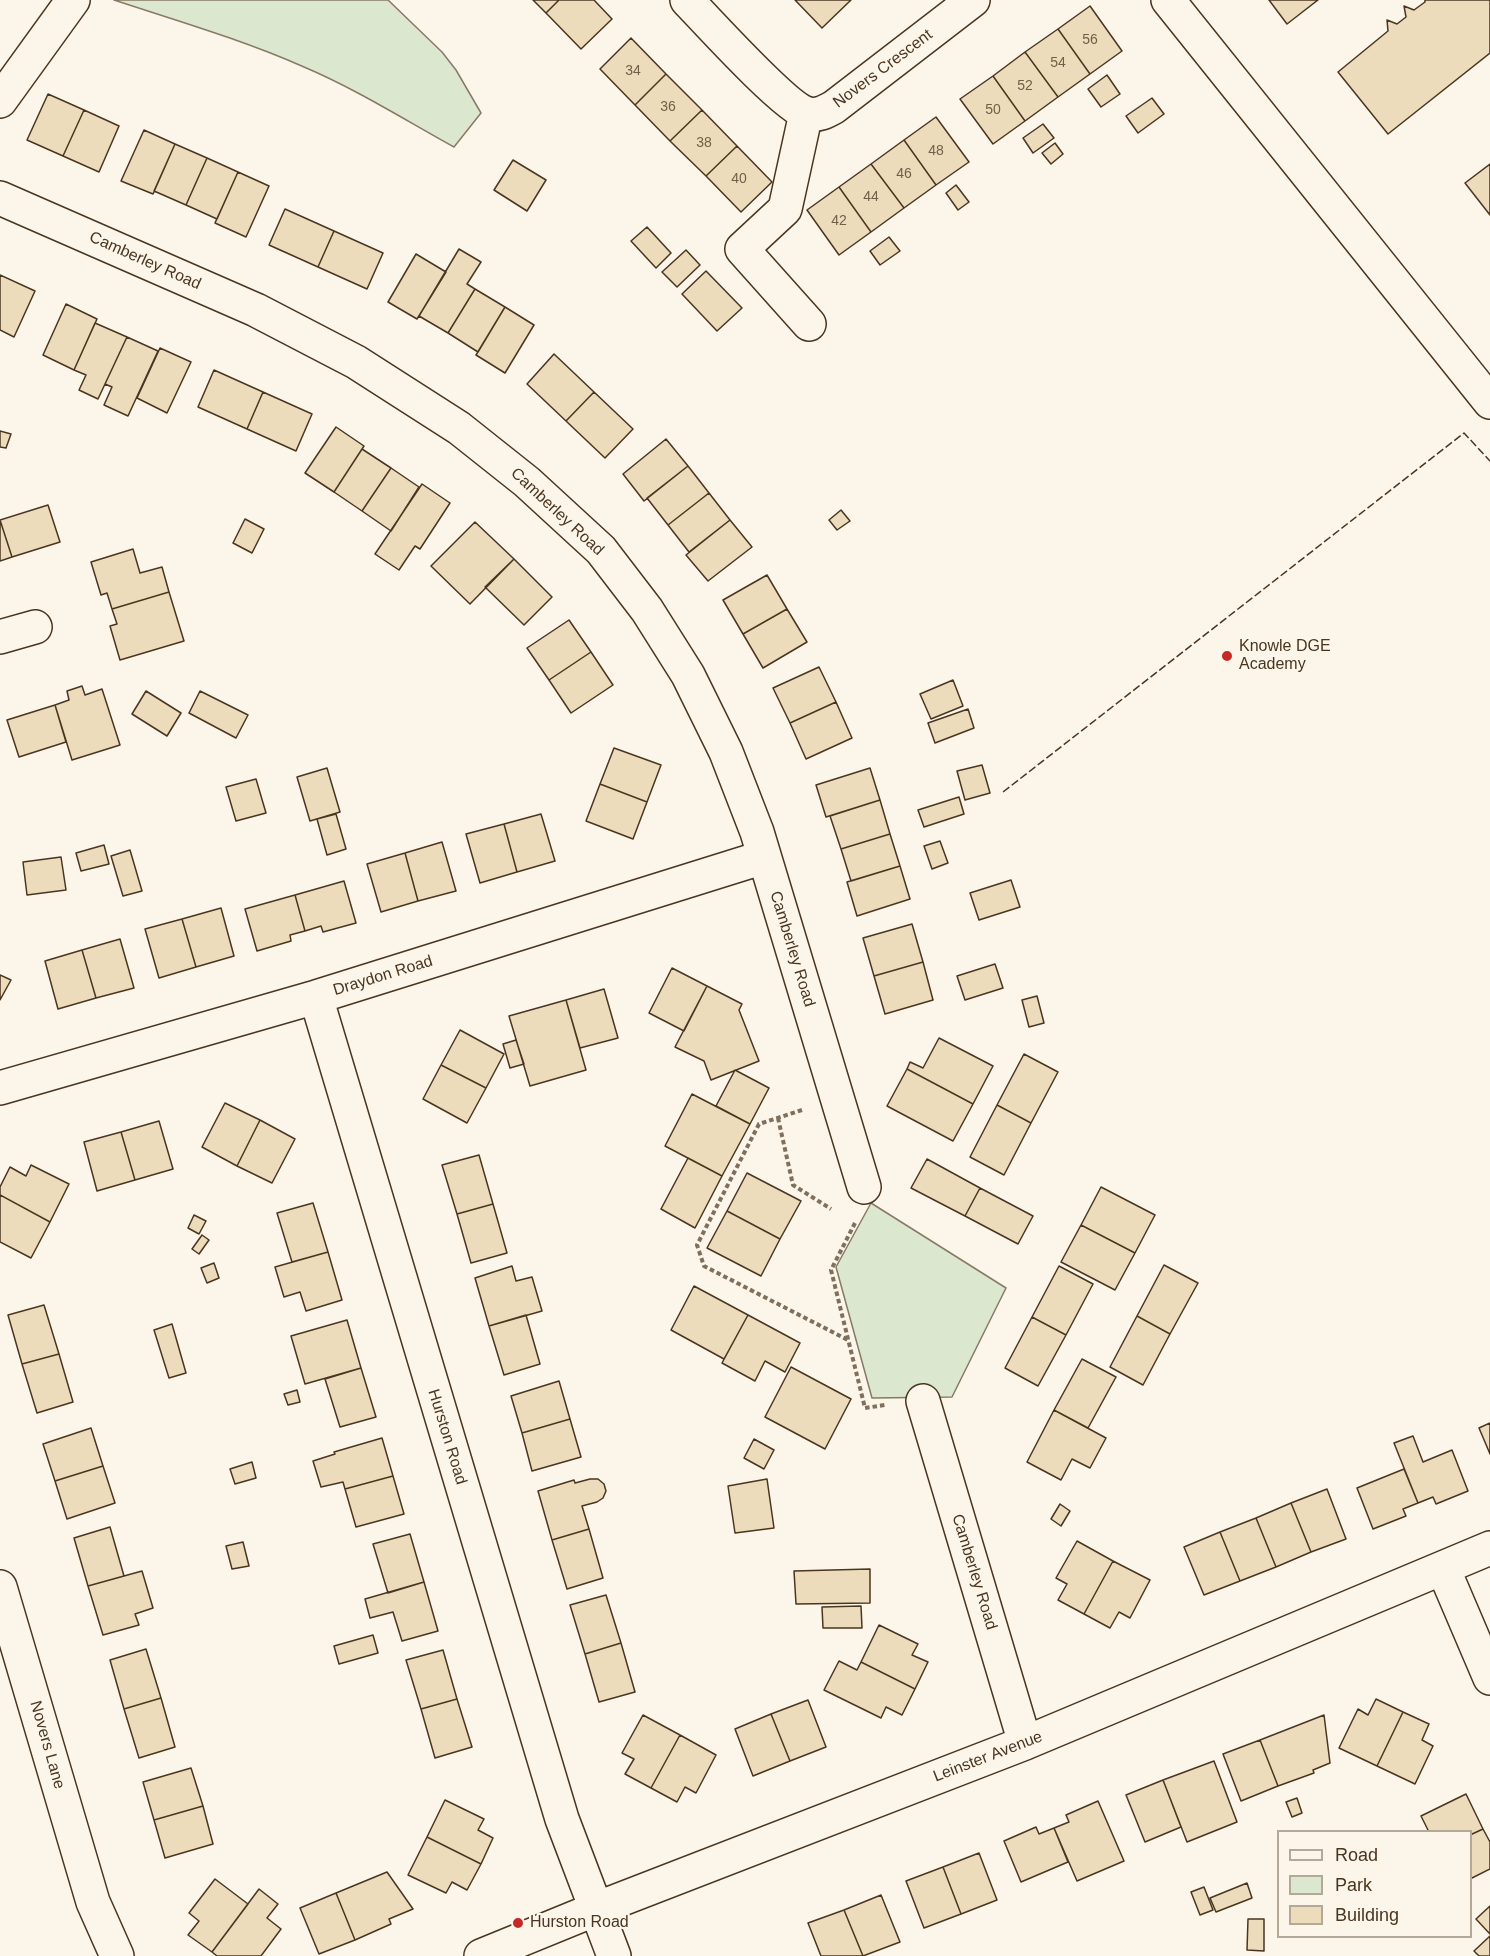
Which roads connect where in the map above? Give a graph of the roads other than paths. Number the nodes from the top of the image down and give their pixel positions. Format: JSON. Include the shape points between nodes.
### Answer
{"nodes":[{"id":1,"x":73,"y":0,"type":"edge"},
{"id":2,"x":687,"y":0,"type":"edge"},
{"id":3,"x":972,"y":0,"type":"edge"},
{"id":4,"x":1168,"y":0,"type":"edge"},
{"id":5,"x":0,"y":101,"type":"edge"},
{"id":6,"x":806,"y":113,"type":"junction"},
{"id":7,"x":0,"y":198,"type":"edge"},
{"id":8,"x":809,"y":324,"type":"dead end"},
{"id":9,"x":1490,"y":402,"type":"edge"},
{"id":10,"x":35,"y":627,"type":"dead end"},
{"id":11,"x":0,"y":637,"type":"edge"},
{"id":12,"x":764,"y":857,"type":"junction"},
{"id":13,"x":316,"y":997,"type":"junction"},
{"id":14,"x":0,"y":1088,"type":"edge"},
{"id":15,"x":864,"y":1186,"type":"road end"},
{"id":16,"x":922,"y":1401,"type":"road end"},
{"id":17,"x":1490,"y":1548,"type":"edge"},
{"id":18,"x":1443,"y":1568,"type":"junction"},
{"id":19,"x":0,"y":1587,"type":"edge"},
{"id":20,"x":1490,"y":1678,"type":"edge"},
{"id":21,"x":1025,"y":1743,"type":"junction"},
{"id":22,"x":93,"y":1902,"type":"junction"},
{"id":23,"x":596,"y":1909,"type":"junction"},
{"id":24,"x":89,"y":1956,"type":"edge"},
{"id":25,"x":117,"y":1956,"type":"edge"},
{"id":26,"x":481,"y":1956,"type":"edge"},
{"id":27,"x":614,"y":1956,"type":"edge"}],
"edges":[{"from":1,"to":5,"type":"street"},
{"from":2,"to":6,"type":"street","via":[[785,100]]},
{"from":3,"to":6,"type":"street","name":"Novers Crescent","via":[[834,107],[819,115]]},
{"from":4,"to":9,"type":"street"},
{"from":6,"to":8,"type":"street","via":[[785,209],[742,249]]},
{"from":7,"to":12,"type":"street","name":"Camberley Road","via":[[256,310],[356,362],[459,428],[527,482],[600,550],[647,610],[688,675],[726,752]]},
{"from":10,"to":11,"type":"street"},
{"from":12,"to":13,"type":"street","name":"Draydon Road"},
{"from":12,"to":15,"type":"street","name":"Camberley Road"},
{"from":13,"to":14,"type":"street","name":"Draydon Road"},
{"from":13,"to":23,"type":"street","name":"Hurston Road","via":[[562,1819]]},
{"from":16,"to":21,"type":"street","name":"Camberley Road"},
{"from":17,"to":18,"type":"street","name":"Leinster Avenue"},
{"from":18,"to":20,"type":"street"},
{"from":18,"to":21,"type":"street","name":"Leinster Avenue"},
{"from":19,"to":22,"type":"street","name":"Novers Lane"},
{"from":21,"to":23,"type":"street","name":"Leinster Avenue"},
{"from":22,"to":24,"type":"street","name":"Novers Lane"},
{"from":22,"to":25,"type":"street","name":"Novers Lane"},
{"from":23,"to":26,"type":"street","name":"Leinster Avenue"},
{"from":23,"to":27,"type":"street","name":"Hurston Road"}]}
